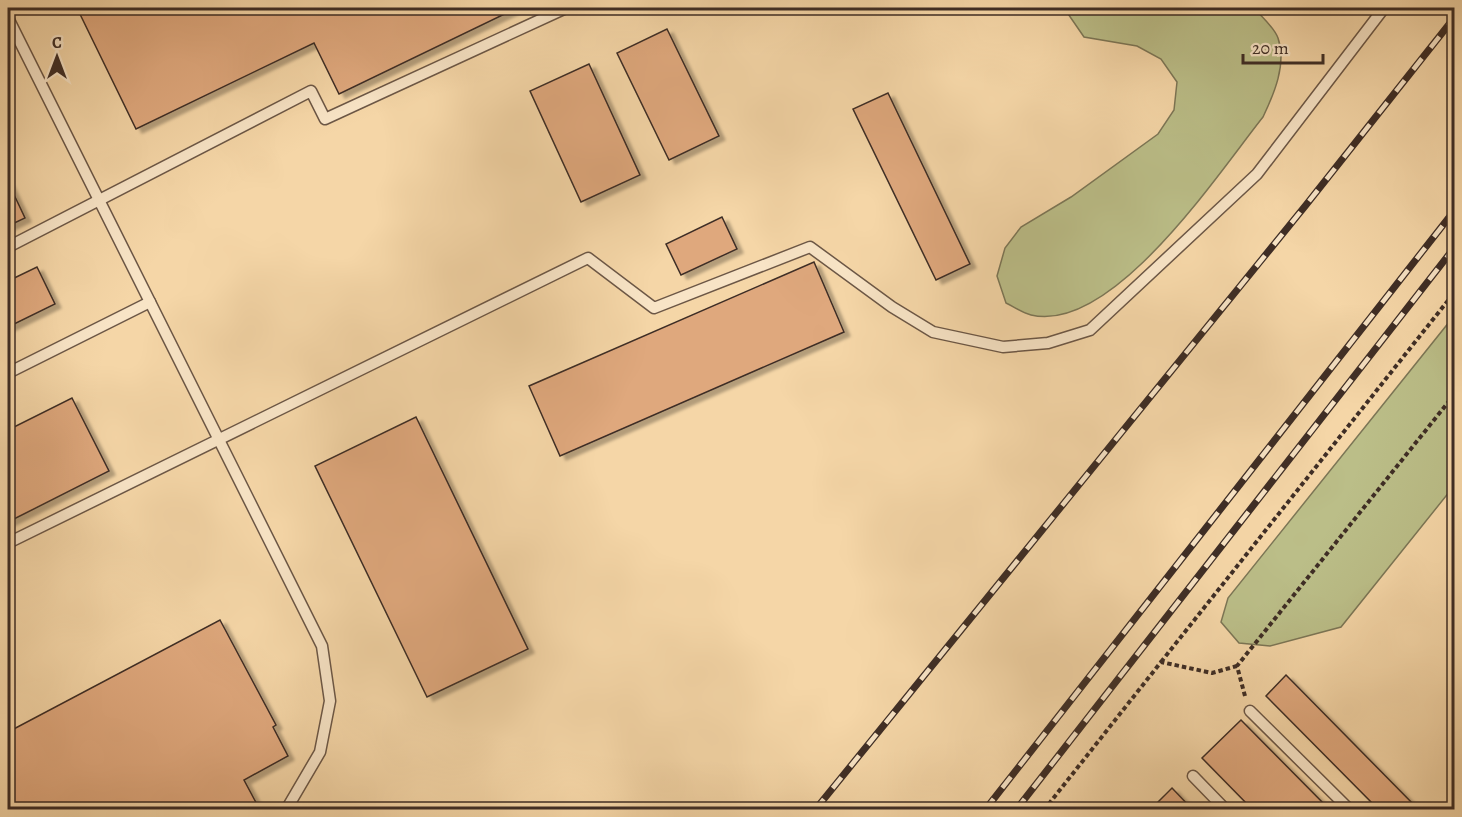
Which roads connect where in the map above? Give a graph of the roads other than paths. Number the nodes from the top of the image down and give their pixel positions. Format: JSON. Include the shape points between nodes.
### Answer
{"nodes":[{"id":1,"x":566,"y":8,"type":"edge"},
{"id":2,"x":1384,"y":8,"type":"edge"},
{"id":3,"x":8,"y":18,"type":"edge"},
{"id":4,"x":100,"y":202,"type":"junction"},
{"id":5,"x":8,"y":247,"type":"edge"},
{"id":6,"x":150,"y":302,"type":"junction"},
{"id":7,"x":8,"y":373,"type":"edge"},
{"id":8,"x":219,"y":440,"type":"junction"},
{"id":9,"x":8,"y":543,"type":"edge"},
{"id":10,"x":1250,"y":711,"type":"road end"},
{"id":11,"x":1193,"y":776,"type":"dead end"},
{"id":12,"x":286,"y":810,"type":"edge"},
{"id":13,"x":1226,"y":810,"type":"edge"},
{"id":14,"x":1350,"y":810,"type":"edge"}],
"edges":[{"from":1,"to":4,"type":"lane","via":[[325,119],[311,91]]},
{"from":2,"to":8,"type":"lane","via":[[1257,174],[1090,330],[1048,343],[1003,347],[933,332],[810,247],[654,308],[588,258]]},
{"from":3,"to":4,"type":"lane"},
{"from":4,"to":5,"type":"lane"},
{"from":4,"to":6,"type":"lane"},
{"from":6,"to":7,"type":"lane"},
{"from":6,"to":8,"type":"lane"},
{"from":8,"to":9,"type":"lane"},
{"from":8,"to":12,"type":"lane","via":[[322,646],[330,701],[320,752]]},
{"from":10,"to":14,"type":"lane"},
{"from":11,"to":13,"type":"lane"}]}
